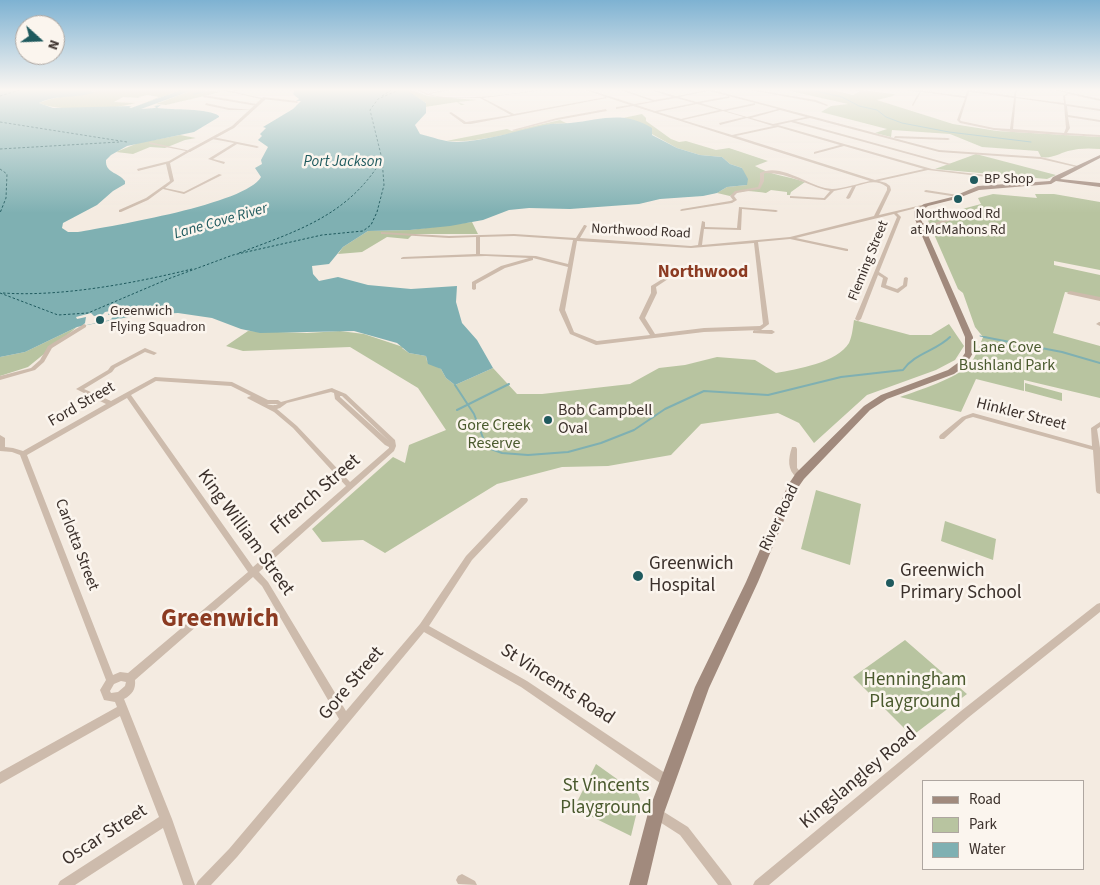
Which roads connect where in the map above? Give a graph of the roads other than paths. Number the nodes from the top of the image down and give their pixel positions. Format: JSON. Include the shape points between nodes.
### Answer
{"nodes":[{"id":1,"x":227,"y":130,"type":"edge"},
{"id":2,"x":713,"y":130,"type":"edge"},
{"id":3,"x":754,"y":130,"type":"edge"},
{"id":4,"x":793,"y":130,"type":"edge"},
{"id":5,"x":825,"y":130,"type":"edge"},
{"id":6,"x":860,"y":130,"type":"edge"},
{"id":7,"x":1007,"y":130,"type":"edge"},
{"id":8,"x":1067,"y":130,"type":"edge"},
{"id":9,"x":1011,"y":131,"type":"joint"},
{"id":10,"x":1065,"y":135,"type":"junction"},
{"id":11,"x":732,"y":136,"type":"junction"},
{"id":12,"x":1100,"y":136,"type":"edge"},
{"id":13,"x":213,"y":138,"type":"junction"},
{"id":14,"x":890,"y":138,"type":"junction"},
{"id":15,"x":948,"y":139,"type":"dead end"},
{"id":16,"x":860,"y":140,"type":"junction"},
{"id":17,"x":898,"y":140,"type":"junction"},
{"id":18,"x":236,"y":143,"type":"junction"},
{"id":19,"x":161,"y":145,"type":"dead end"},
{"id":20,"x":843,"y":145,"type":"junction"},
{"id":21,"x":881,"y":146,"type":"junction"},
{"id":22,"x":256,"y":147,"type":"dead end"},
{"id":23,"x":189,"y":151,"type":"junction"},
{"id":24,"x":865,"y":151,"type":"junction"},
{"id":25,"x":815,"y":153,"type":"dead end"},
{"id":26,"x":1100,"y":156,"type":"edge"},
{"id":27,"x":169,"y":162,"type":"junction"},
{"id":28,"x":224,"y":163,"type":"dead end"},
{"id":29,"x":949,"y":164,"type":"dead end"},
{"id":30,"x":1080,"y":167,"type":"junction"},
{"id":31,"x":928,"y":169,"type":"junction"},
{"id":32,"x":138,"y":170,"type":"dead end"},
{"id":33,"x":220,"y":175,"type":"dead end"},
{"id":34,"x":1057,"y":178,"type":"junction"},
{"id":35,"x":876,"y":181,"type":"junction"},
{"id":36,"x":1024,"y":182,"type":"junction"},
{"id":37,"x":1100,"y":184,"type":"edge"},
{"id":38,"x":855,"y":185,"type":"junction"},
{"id":39,"x":162,"y":188,"type":"junction"},
{"id":40,"x":833,"y":190,"type":"junction"},
{"id":41,"x":926,"y":191,"type":"dead end"},
{"id":42,"x":958,"y":196,"type":"junction"},
{"id":43,"x":791,"y":197,"type":"dead end"},
{"id":44,"x":848,"y":198,"type":"dead end"},
{"id":45,"x":926,"y":205,"type":"junction"},
{"id":46,"x":682,"y":210,"type":"dead end"},
{"id":47,"x":120,"y":211,"type":"dead end"},
{"id":48,"x":776,"y":211,"type":"dead end"},
{"id":49,"x":895,"y":214,"type":"junction"},
{"id":50,"x":916,"y":214,"type":"junction"},
{"id":51,"x":961,"y":215,"type":"dead end"},
{"id":52,"x":876,"y":218,"type":"junction"},
{"id":53,"x":921,"y":224,"type":"junction"},
{"id":54,"x":585,"y":226,"type":"dead end"},
{"id":55,"x":383,"y":233,"type":"dead end"},
{"id":56,"x":478,"y":236,"type":"junction"},
{"id":57,"x":790,"y":238,"type":"junction"},
{"id":58,"x":576,"y":239,"type":"junction"},
{"id":59,"x":756,"y":241,"type":"junction"},
{"id":60,"x":700,"y":246,"type":"junction"},
{"id":61,"x":846,"y":250,"type":"dead end"},
{"id":62,"x":478,"y":255,"type":"junction"},
{"id":63,"x":403,"y":258,"type":"dead end"},
{"id":64,"x":536,"y":258,"type":"junction"},
{"id":65,"x":569,"y":266,"type":"junction"},
{"id":66,"x":877,"y":272,"type":"junction"},
{"id":67,"x":669,"y":276,"type":"dead end"},
{"id":68,"x":906,"y":278,"type":"dead end"},
{"id":69,"x":474,"y":288,"type":"dead end"},
{"id":70,"x":1070,"y":293,"type":"dead end"},
{"id":71,"x":1100,"y":299,"type":"edge"},
{"id":72,"x":858,"y":319,"type":"dead end"},
{"id":73,"x":84,"y":326,"type":"dead end"},
{"id":74,"x":692,"y":332,"type":"junction"},
{"id":75,"x":772,"y":332,"type":"dead end"},
{"id":76,"x":654,"y":336,"type":"junction"},
{"id":77,"x":154,"y":353,"type":"dead end"},
{"id":78,"x":0,"y":378,"type":"edge"},
{"id":79,"x":152,"y":381,"type":"junction"},
{"id":80,"x":128,"y":394,"type":"junction"},
{"id":81,"x":286,"y":402,"type":"junction"},
{"id":82,"x":111,"y":404,"type":"junction"},
{"id":83,"x":267,"y":408,"type":"junction"},
{"id":84,"x":1100,"y":424,"type":"edge"},
{"id":85,"x":0,"y":437,"type":"edge"},
{"id":86,"x":942,"y":437,"type":"dead end"},
{"id":87,"x":1,"y":449,"type":"edge"},
{"id":88,"x":1098,"y":449,"type":"edge"},
{"id":89,"x":794,"y":450,"type":"dead end"},
{"id":90,"x":23,"y":454,"type":"junction"},
{"id":91,"x":800,"y":476,"type":"junction"},
{"id":92,"x":350,"y":486,"type":"junction"},
{"id":93,"x":1100,"y":491,"type":"edge"},
{"id":94,"x":524,"y":500,"type":"dead end"},
{"id":95,"x":252,"y":574,"type":"junction"},
{"id":96,"x":1100,"y":607,"type":"edge"},
{"id":97,"x":423,"y":627,"type":"junction"},
{"id":98,"x":130,"y":678,"type":"junction"},
{"id":99,"x":112,"y":681,"type":"junction"},
{"id":100,"x":118,"y":697,"type":"junction"},
{"id":101,"x":123,"y":709,"type":"junction"},
{"id":102,"x":345,"y":720,"type":"junction"},
{"id":103,"x":0,"y":778,"type":"edge"},
{"id":104,"x":667,"y":780,"type":"junction"},
{"id":105,"x":656,"y":813,"type":"junction"},
{"id":106,"x":166,"y":819,"type":"junction"},
{"id":107,"x":64,"y":885,"type":"edge"},
{"id":108,"x":189,"y":885,"type":"edge"},
{"id":109,"x":202,"y":885,"type":"edge"},
{"id":110,"x":638,"y":885,"type":"edge"},
{"id":111,"x":726,"y":885,"type":"edge"},
{"id":112,"x":759,"y":885,"type":"edge"}],
"edges":[{"from":1,"to":13,"type":"street"},
{"from":2,"to":11,"type":"street"},
{"from":3,"to":11,"type":"street"},
{"from":4,"to":20,"type":"street"},
{"from":5,"to":16,"type":"street"},
{"from":6,"to":14,"type":"street"},
{"from":7,"to":9,"type":"street"},
{"from":8,"to":10,"type":"street"},
{"from":9,"to":10,"type":"street"},
{"from":10,"to":12,"type":"street"},
{"from":11,"to":35,"type":"street"},
{"from":13,"to":18,"type":"street"},
{"from":13,"to":23,"type":"street"},
{"from":14,"to":15,"type":"street"},
{"from":14,"to":17,"type":"street"},
{"from":16,"to":20,"type":"street"},
{"from":16,"to":21,"type":"street"},
{"from":17,"to":21,"type":"street"},
{"from":17,"to":30,"type":"street","via":[[939,151],[1041,158]]},
{"from":18,"to":22,"type":"street"},
{"from":18,"to":28,"type":"street","via":[[210,159]]},
{"from":19,"to":23,"type":"street"},
{"from":20,"to":24,"type":"street"},
{"from":20,"to":25,"type":"street"},
{"from":21,"to":24,"type":"street"},
{"from":21,"to":29,"type":"street"},
{"from":23,"to":27,"type":"street"},
{"from":24,"to":31,"type":"street"},
{"from":26,"to":30,"type":"main road"},
{"from":27,"to":32,"type":"street"},
{"from":27,"to":39,"type":"street","via":[[172,181]]},
{"from":30,"to":34,"type":"main road"},
{"from":31,"to":35,"type":"street"},
{"from":31,"to":36,"type":"street"},
{"from":33,"to":39,"type":"street","via":[[184,192]]},
{"from":34,"to":36,"type":"main road","name":"Northwood Road"},
{"from":34,"to":37,"type":"main road"},
{"from":35,"to":38,"type":"street"},
{"from":35,"to":52,"type":"street","via":[[889,188]]},
{"from":36,"to":42,"type":"main road","name":"Northwood Road","via":[[978,188]]},
{"from":38,"to":40,"type":"street"},
{"from":38,"to":44,"type":"street"},
{"from":39,"to":47,"type":"street"},
{"from":40,"to":43,"type":"street","via":[[826,199]]},
{"from":40,"to":46,"type":"street","via":[[790,174],[769,172],[762,173],[759,188],[736,192],[732,196],[735,200],[731,202]]},
{"from":41,"to":42,"type":"street"},
{"from":42,"to":45,"type":"main road","name":"Northwood Road"},
{"from":45,"to":49,"type":"street","name":"Northwood Road"},
{"from":45,"to":50,"type":"main road"},
{"from":48,"to":60,"type":"street","via":[[740,208],[739,229],[703,225]]},
{"from":49,"to":50,"type":"street","name":"Northwood Road"},
{"from":49,"to":52,"type":"street","name":"Northwood Road"},
{"from":49,"to":66,"type":"street","name":"Fleming Street","via":[[899,217]]},
{"from":50,"to":53,"type":"main road","name":"River Road"},
{"from":51,"to":53,"type":"street","via":[[935,224]]},
{"from":52,"to":57,"type":"street","name":"Northwood Road"},
{"from":53,"to":91,"type":"main road","name":"River Road","via":[[969,337],[967,359],[951,372],[884,397],[867,408]]},
{"from":54,"to":58,"type":"street"},
{"from":55,"to":56,"type":"street","name":"Northwood Road"},
{"from":56,"to":58,"type":"street","name":"Northwood Road"},
{"from":56,"to":62,"type":"street"},
{"from":57,"to":59,"type":"street","name":"Northwood Road"},
{"from":57,"to":61,"type":"street"},
{"from":58,"to":60,"type":"street","name":"Northwood Road"},
{"from":58,"to":65,"type":"street"},
{"from":59,"to":60,"type":"street","name":"Northwood Road"},
{"from":59,"to":74,"type":"street","via":[[766,324],[761,328]]},
{"from":62,"to":63,"type":"street"},
{"from":62,"to":64,"type":"street"},
{"from":64,"to":65,"type":"street"},
{"from":64,"to":69,"type":"street","via":[[503,267],[474,283]]},
{"from":65,"to":76,"type":"street","via":[[562,310],[572,333],[596,343]]},
{"from":66,"to":68,"type":"street","via":[[886,278],[883,286],[888,289],[898,291],[905,286]]},
{"from":66,"to":72,"type":"street","name":"Fleming Street"},
{"from":67,"to":76,"type":"street","via":[[653,286],[654,293],[642,318]]},
{"from":70,"to":71,"type":"street"},
{"from":73,"to":78,"type":"street","via":[[50,347],[33,369]]},
{"from":74,"to":75,"type":"street"},
{"from":74,"to":76,"type":"street"},
{"from":77,"to":82,"type":"street","via":[[144,350],[79,388]]},
{"from":79,"to":80,"type":"street","name":"Ford Street"},
{"from":79,"to":81,"type":"street","via":[[232,384],[270,403]]},
{"from":79,"to":83,"type":"street","via":[[232,388]]},
{"from":80,"to":82,"type":"street","name":"Ford Street"},
{"from":80,"to":95,"type":"street","name":"King William Street"},
{"from":81,"to":83,"type":"street"},
{"from":81,"to":92,"type":"street","name":"Ffrench Street","via":[[332,390],[337,393],[337,398],[393,446]]},
{"from":82,"to":90,"type":"street","name":"Ford Street"},
{"from":83,"to":92,"type":"street","via":[[276,411],[294,427]]},
{"from":84,"to":88,"type":"street","via":[[1094,428]]},
{"from":85,"to":87,"type":"street"},
{"from":86,"to":88,"type":"street","name":"Hinkler Street","via":[[972,415]]},
{"from":87,"to":90,"type":"street"},
{"from":88,"to":93,"type":"street"},
{"from":89,"to":91,"type":"street","via":[[792,467]]},
{"from":90,"to":99,"type":"street","name":"Carlotta Street"},
{"from":91,"to":104,"type":"main road","name":"River Road","via":[[702,687]]},
{"from":92,"to":95,"type":"street","name":"Ffrench Street"},
{"from":94,"to":97,"type":"street","name":"Gore Street","via":[[469,558]]},
{"from":95,"to":98,"type":"street","name":"Ffrench Street"},
{"from":95,"to":102,"type":"street","name":"King William Street","via":[[265,584]]},
{"from":96,"to":112,"type":"street","name":"Kingslangley Road"},
{"from":97,"to":102,"type":"street","name":"Gore Street"},
{"from":97,"to":104,"type":"street","name":"St Vincents Road","via":[[524,684]]},
{"from":98,"to":99,"type":"street","via":[[120,676]]},
{"from":98,"to":100,"type":"street","via":[[128,690]]},
{"from":99,"to":100,"type":"street","name":"Carlotta Street","via":[[105,694]]},
{"from":100,"to":101,"type":"street"},
{"from":101,"to":103,"type":"street"},
{"from":101,"to":106,"type":"street"},
{"from":102,"to":109,"type":"street","name":"Gore Street"},
{"from":104,"to":105,"type":"main road","name":"River Road"},
{"from":105,"to":110,"type":"main road","name":"River Road"},
{"from":105,"to":111,"type":"street","via":[[684,832]]},
{"from":106,"to":107,"type":"street","name":"Oscar Street"},
{"from":106,"to":108,"type":"street"}]}
